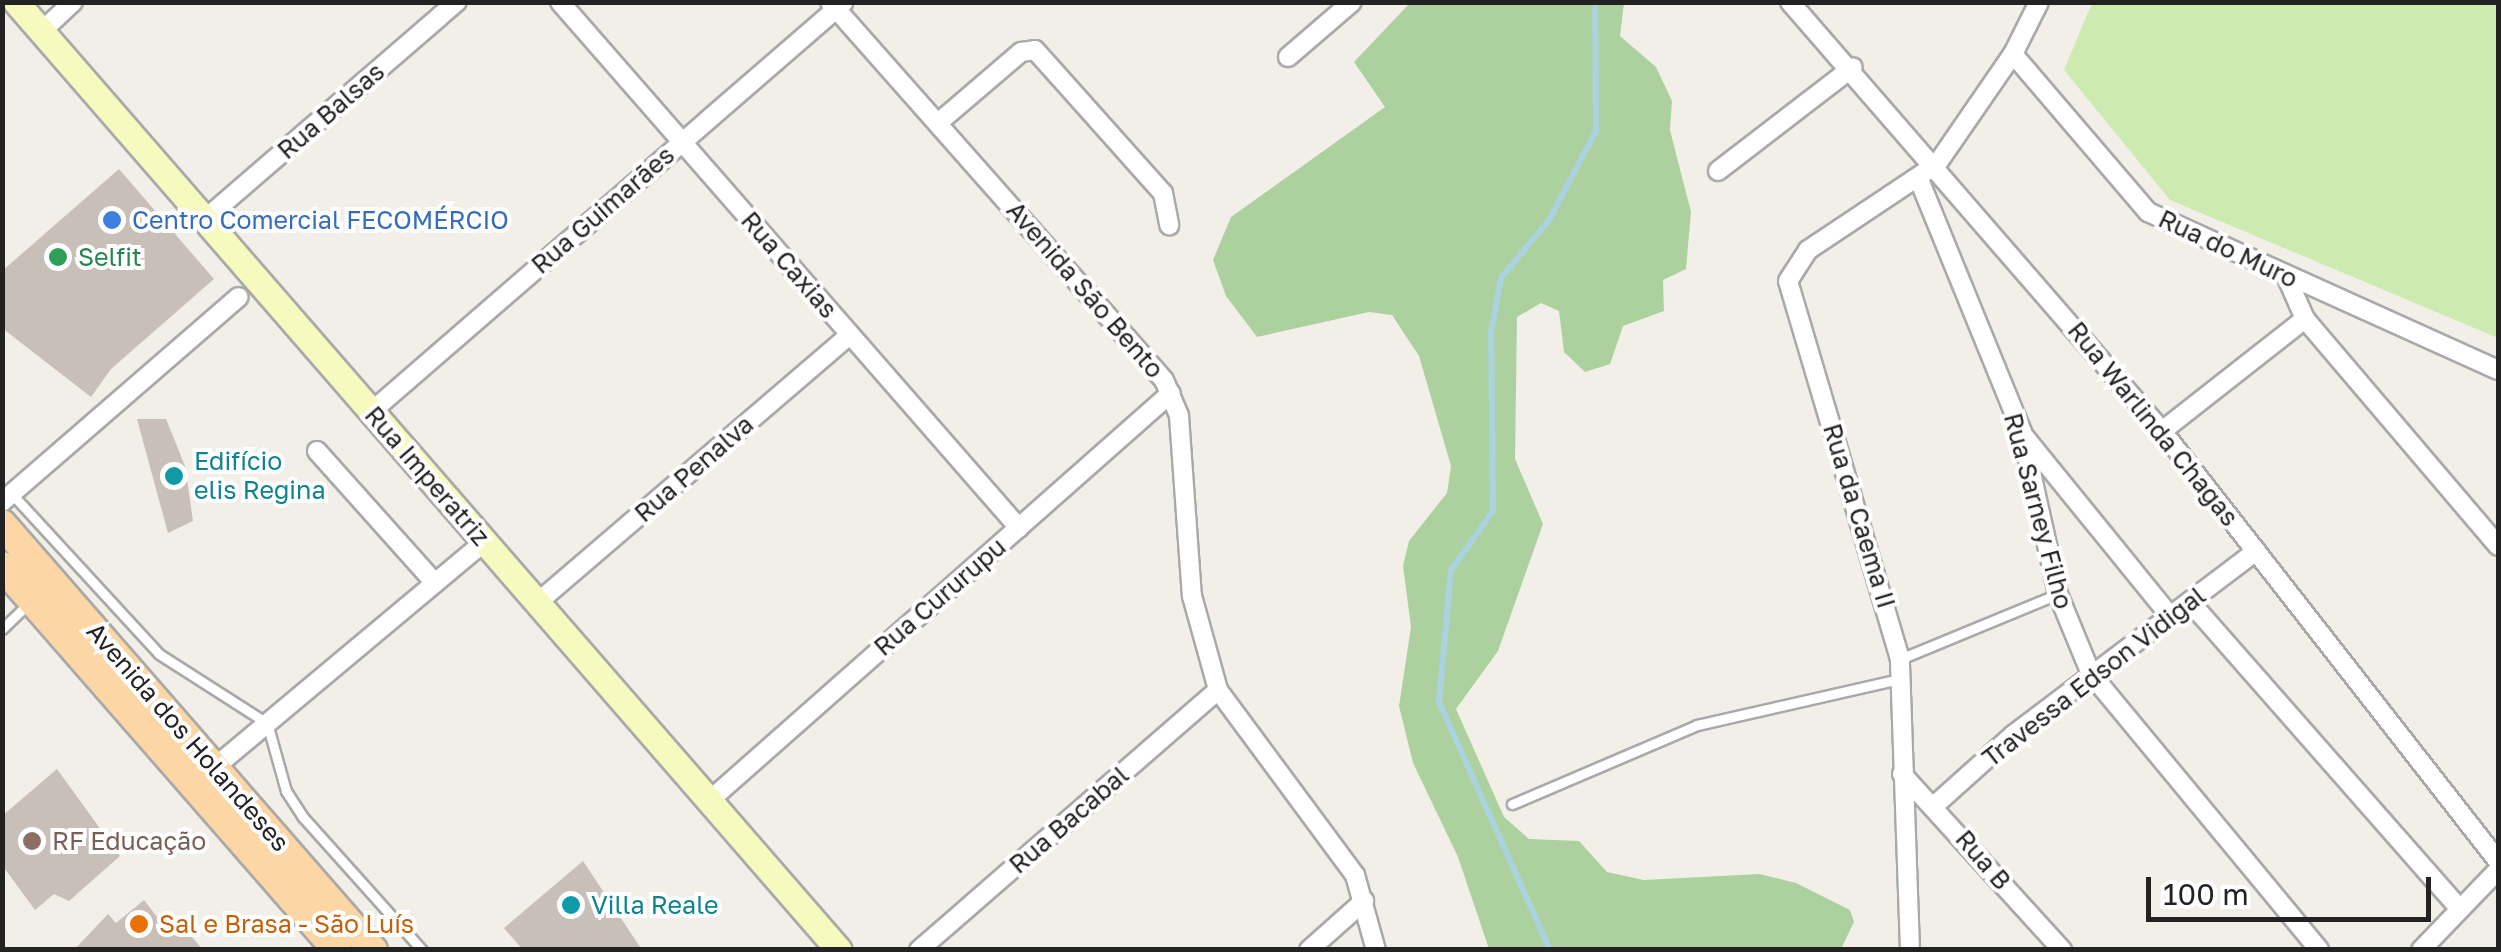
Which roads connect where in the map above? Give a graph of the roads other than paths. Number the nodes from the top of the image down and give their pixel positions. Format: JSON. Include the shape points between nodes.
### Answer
{"nodes":[{"id":1,"x":16,"y":2,"type":"edge"},
{"id":2,"x":73,"y":2,"type":"edge"},
{"id":3,"x":457,"y":2,"type":"edge"},
{"id":4,"x":560,"y":2,"type":"edge"},
{"id":5,"x":1352,"y":2,"type":"edge"},
{"id":6,"x":1790,"y":2,"type":"edge"},
{"id":7,"x":2038,"y":2,"type":"edge"},
{"id":8,"x":836,"y":5,"type":"edge"},
{"id":9,"x":41,"y":32,"type":"junction"},
{"id":10,"x":2014,"y":54,"type":"junction"},
{"id":11,"x":1288,"y":58,"type":"dead end"},
{"id":12,"x":1853,"y":67,"type":"junction"},
{"id":13,"x":938,"y":123,"type":"junction"},
{"id":14,"x":682,"y":142,"type":"junction"},
{"id":15,"x":1937,"y":164,"type":"junction"},
{"id":16,"x":1718,"y":171,"type":"dead end"},
{"id":17,"x":1920,"y":182,"type":"junction"},
{"id":18,"x":204,"y":220,"type":"junction"},
{"id":19,"x":1170,"y":225,"type":"dead end"},
{"id":20,"x":2287,"y":278,"type":"junction"},
{"id":21,"x":238,"y":298,"type":"dead end"},
{"id":22,"x":2305,"y":319,"type":"junction"},
{"id":23,"x":850,"y":335,"type":"junction"},
{"id":24,"x":2498,"y":370,"type":"edge"},
{"id":25,"x":1171,"y":393,"type":"junction"},
{"id":26,"x":371,"y":412,"type":"junction"},
{"id":27,"x":2162,"y":431,"type":"junction"},
{"id":28,"x":2022,"y":432,"type":"junction"},
{"id":29,"x":316,"y":450,"type":"dead end"},
{"id":30,"x":7,"y":498,"type":"edge"},
{"id":31,"x":2,"y":524,"type":"edge"},
{"id":32,"x":1018,"y":528,"type":"junction"},
{"id":33,"x":484,"y":542,"type":"junction"},
{"id":34,"x":2498,"y":546,"type":"edge"},
{"id":35,"x":2256,"y":550,"type":"junction"},
{"id":36,"x":2,"y":566,"type":"edge"},
{"id":37,"x":434,"y":583,"type":"junction"},
{"id":38,"x":2058,"y":594,"type":"junction"},
{"id":39,"x":32,"y":600,"type":"junction"},
{"id":40,"x":537,"y":603,"type":"junction"},
{"id":41,"x":2191,"y":603,"type":"junction"},
{"id":42,"x":2170,"y":617,"type":"junction"},
{"id":43,"x":2,"y":629,"type":"edge"},
{"id":44,"x":1901,"y":669,"type":"junction"},
{"id":45,"x":2092,"y":674,"type":"junction"},
{"id":46,"x":1218,"y":690,"type":"junction"},
{"id":47,"x":267,"y":724,"type":"junction"},
{"id":48,"x":215,"y":768,"type":"junction"},
{"id":49,"x":1902,"y":774,"type":"junction"},
{"id":50,"x":710,"y":801,"type":"junction"},
{"id":51,"x":1512,"y":804,"type":"dead end"},
{"id":52,"x":1934,"y":805,"type":"junction"},
{"id":53,"x":2498,"y":861,"type":"edge"},
{"id":54,"x":2498,"y":870,"type":"edge"},
{"id":55,"x":1364,"y":901,"type":"junction"},
{"id":56,"x":2460,"y":909,"type":"junction"},
{"id":57,"x":337,"y":950,"type":"edge"},
{"id":58,"x":374,"y":950,"type":"edge"},
{"id":59,"x":422,"y":950,"type":"edge"},
{"id":60,"x":838,"y":950,"type":"edge"},
{"id":61,"x":919,"y":950,"type":"edge"},
{"id":62,"x":1309,"y":950,"type":"edge"},
{"id":63,"x":1376,"y":950,"type":"edge"},
{"id":64,"x":1910,"y":950,"type":"edge"},
{"id":65,"x":2062,"y":950,"type":"edge"},
{"id":66,"x":2319,"y":950,"type":"edge"},
{"id":67,"x":2420,"y":950,"type":"edge"}],
"edges":[{"from":1,"to":9,"type":"street","name":"Rua Imperatriz"},
{"from":2,"to":9,"type":"street"},
{"from":3,"to":18,"type":"street","name":"Rua Balsas"},
{"from":4,"to":14,"type":"street","name":"Rua Caxias"},
{"from":5,"to":11,"type":"street"},
{"from":6,"to":12,"type":"street","name":"Rua Warlinda Chagas"},
{"from":7,"to":10,"type":"street","name":"Rua da Caema II"},
{"from":8,"to":13,"type":"street","name":"Avenida São Bento"},
{"from":8,"to":14,"type":"street","name":"Rua Guimarães"},
{"from":9,"to":18,"type":"street","name":"Rua Imperatriz"},
{"from":10,"to":15,"type":"street","name":"Rua da Caema II"},
{"from":10,"to":20,"type":"street","name":"Rua do Muro","via":[[2148,212]]},
{"from":12,"to":15,"type":"street","name":"Rua Warlinda Chagas"},
{"from":12,"to":16,"type":"street"},
{"from":13,"to":19,"type":"street","via":[[1021,52],[1034,50],[1162,193]]},
{"from":13,"to":25,"type":"street","name":"Avenida São Bento"},
{"from":14,"to":23,"type":"street","name":"Rua Caxias"},
{"from":14,"to":26,"type":"street","name":"Rua Guimarães"},
{"from":15,"to":17,"type":"street","name":"Rua da Caema II"},
{"from":15,"to":27,"type":"street","name":"Rua Warlinda Chagas"},
{"from":17,"to":28,"type":"street","name":"Rua Sarney Filho"},
{"from":17,"to":44,"type":"street","name":"Rua da Caema II","via":[[1808,250],[1788,281]]},
{"from":18,"to":26,"type":"street","name":"Rua Imperatriz"},
{"from":20,"to":22,"type":"street"},
{"from":20,"to":24,"type":"street","name":"Rua do Muro"},
{"from":21,"to":30,"type":"street"},
{"from":22,"to":27,"type":"street"},
{"from":22,"to":34,"type":"street"},
{"from":23,"to":32,"type":"street","name":"Rua Caxias"},
{"from":23,"to":40,"type":"street","name":"Rua Penalva"},
{"from":25,"to":32,"type":"street","name":"Rua Cururupu"},
{"from":25,"to":46,"type":"street","name":"Avenida São Bento","via":[[1192,596]]},
{"from":26,"to":33,"type":"street","name":"Rua Imperatriz"},
{"from":27,"to":35,"type":"street","name":"Rua Warlinda Chagas"},
{"from":28,"to":38,"type":"street","name":"Rua Sarney Filho"},
{"from":28,"to":42,"type":"street"},
{"from":29,"to":37,"type":"street"},
{"from":30,"to":47,"type":"lane","via":[[160,654]]},
{"from":31,"to":48,"type":"main road","name":"Avenida dos Holandeses"},
{"from":32,"to":50,"type":"street","name":"Rua Cururupu"},
{"from":33,"to":37,"type":"street"},
{"from":33,"to":40,"type":"street","name":"Rua Imperatriz"},
{"from":35,"to":41,"type":"street","name":"Travessa Edson Vidigal"},
{"from":35,"to":53,"type":"street","name":"Rua Warlinda Chagas"},
{"from":36,"to":39,"type":"main road","name":"Avenida dos Holandeses"},
{"from":37,"to":47,"type":"street"},
{"from":38,"to":44,"type":"lane"},
{"from":38,"to":45,"type":"street","name":"Rua Sarney Filho"},
{"from":39,"to":43,"type":"lane"},
{"from":39,"to":57,"type":"main road","name":"Avenida dos Holandeses"},
{"from":40,"to":50,"type":"street","name":"Rua Imperatriz"},
{"from":41,"to":42,"type":"street","name":"Travessa Edson Vidigal"},
{"from":41,"to":56,"type":"street"},
{"from":42,"to":45,"type":"street","name":"Travessa Edson Vidigal"},
{"from":44,"to":49,"type":"street","name":"Rua da Caema II"},
{"from":44,"to":51,"type":"lane","via":[[1697,725]]},
{"from":45,"to":52,"type":"street","name":"Travessa Edson Vidigal"},
{"from":45,"to":66,"type":"street","name":"Rua Sarney Filho"},
{"from":46,"to":55,"type":"street","name":"Avenida São Bento","via":[[1355,875]]},
{"from":46,"to":61,"type":"street","name":"Rua Bacabal"},
{"from":47,"to":48,"type":"street"},
{"from":47,"to":59,"type":"lane","via":[[286,790],[304,817]]},
{"from":48,"to":58,"type":"main road","name":"Avenida dos Holandeses"},
{"from":49,"to":52,"type":"street","name":"Rua B"},
{"from":49,"to":64,"type":"street","name":"Rua da Caema II"},
{"from":50,"to":60,"type":"street","name":"Rua Imperatriz"},
{"from":52,"to":65,"type":"street","name":"Rua B"},
{"from":54,"to":56,"type":"street"},
{"from":55,"to":62,"type":"street"},
{"from":55,"to":63,"type":"street","name":"Avenida São Bento"},
{"from":56,"to":67,"type":"street"}]}
